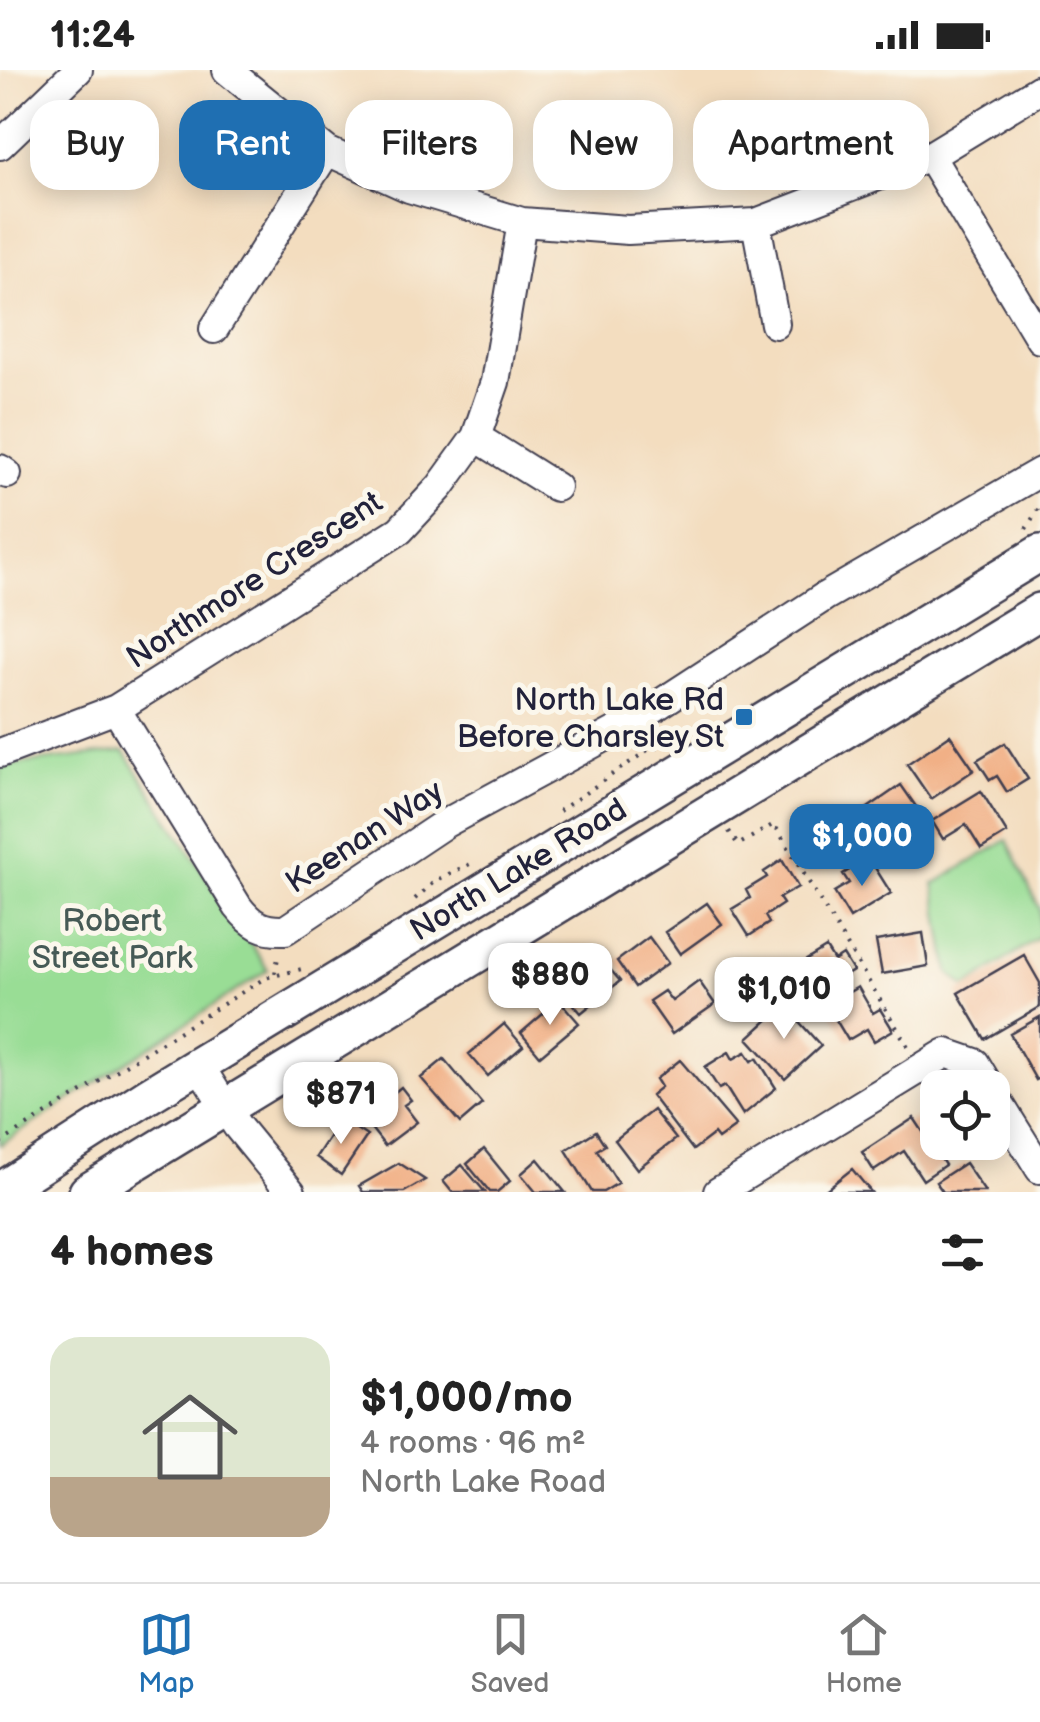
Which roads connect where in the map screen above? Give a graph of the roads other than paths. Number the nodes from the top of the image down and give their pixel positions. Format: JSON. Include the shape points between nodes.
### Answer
{"nodes":[{"id":1,"x":78,"y":70,"type":"edge"},
{"id":2,"x":227,"y":70,"type":"edge"},
{"id":3,"x":1040,"y":89,"type":"edge"},
{"id":4,"x":0,"y":146,"type":"edge"},
{"id":5,"x":327,"y":150,"type":"junction"},
{"id":6,"x":930,"y":156,"type":"junction"},
{"id":7,"x":522,"y":222,"type":"junction"},
{"id":8,"x":756,"y":224,"type":"junction"},
{"id":9,"x":775,"y":324,"type":"dead end"},
{"id":10,"x":214,"y":329,"type":"dead end"},
{"id":11,"x":1040,"y":339,"type":"edge"},
{"id":12,"x":476,"y":437,"type":"junction"},
{"id":13,"x":1040,"y":472,"type":"edge"},
{"id":14,"x":556,"y":487,"type":"dead end"},
{"id":15,"x":1036,"y":565,"type":"edge"},
{"id":16,"x":1040,"y":610,"type":"edge"},
{"id":17,"x":116,"y":709,"type":"junction"},
{"id":18,"x":0,"y":754,"type":"edge"},
{"id":19,"x":199,"y":1065,"type":"junction"},
{"id":20,"x":920,"y":1070,"type":"edge"},
{"id":21,"x":920,"y":1070,"type":"edge"},
{"id":22,"x":979,"y":1070,"type":"edge"},
{"id":23,"x":225,"y":1108,"type":"junction"},
{"id":24,"x":1010,"y":1120,"type":"edge"},
{"id":25,"x":1040,"y":1168,"type":"edge"},
{"id":26,"x":0,"y":1191,"type":"edge"},
{"id":27,"x":87,"y":1192,"type":"edge"},
{"id":28,"x":290,"y":1192,"type":"edge"},
{"id":29,"x":718,"y":1192,"type":"edge"}],
"edges":[{"from":1,"to":4,"type":"street"},
{"from":2,"to":5,"type":"street"},
{"from":3,"to":6,"type":"street"},
{"from":5,"to":7,"type":"street","via":[[409,188]]},
{"from":5,"to":10,"type":"street"},
{"from":6,"to":8,"type":"street"},
{"from":6,"to":11,"type":"street"},
{"from":7,"to":8,"type":"street","via":[[628,230]]},
{"from":7,"to":12,"type":"street","name":"Northmore Crescent","via":[[495,382]]},
{"from":8,"to":9,"type":"street"},
{"from":12,"to":14,"type":"street"},
{"from":12,"to":17,"type":"street","name":"Northmore Crescent","via":[[400,530]]},
{"from":13,"to":17,"type":"street","name":"Keenan Way","via":[[824,597],[629,724],[444,824],[285,930],[250,923],[238,908]]},
{"from":15,"to":19,"type":"main road","name":"North Lake Road"},
{"from":16,"to":23,"type":"main road","name":"North Lake Road"},
{"from":17,"to":18,"type":"street","name":"Northmore Crescent"},
{"from":19,"to":23,"type":"street"},
{"from":19,"to":26,"type":"main road","name":"North Lake Road"},
{"from":20,"to":22,"type":"street","via":[[946,1053]]},
{"from":21,"to":29,"type":"street"},
{"from":23,"to":27,"type":"main road","name":"North Lake Road"},
{"from":23,"to":28,"type":"street"},
{"from":24,"to":25,"type":"street"}]}
